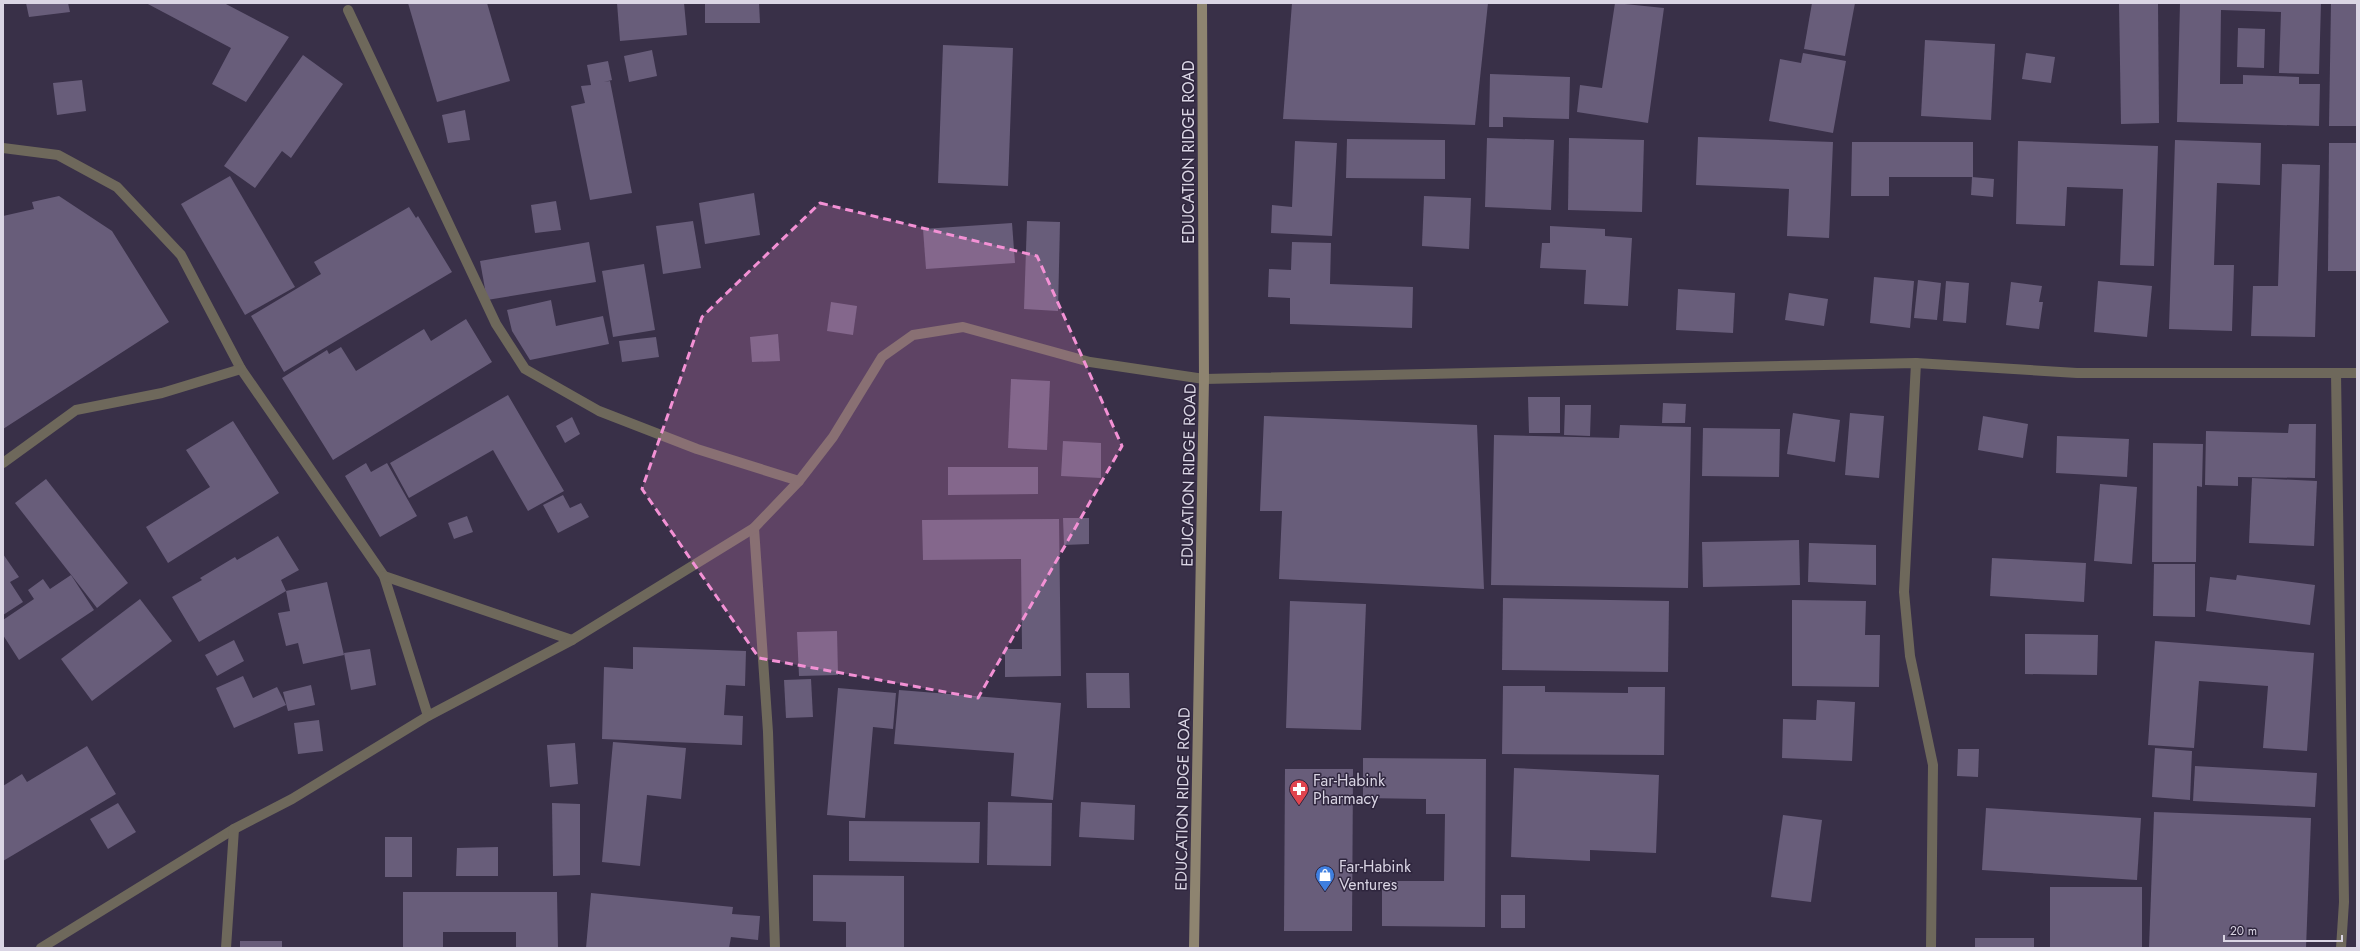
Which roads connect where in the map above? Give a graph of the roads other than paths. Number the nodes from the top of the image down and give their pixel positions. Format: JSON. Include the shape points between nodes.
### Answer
{"nodes":[{"id":1,"x":1202,"y":3,"type":"edge"},
{"id":2,"x":348,"y":10,"type":"dead end"},
{"id":3,"x":3,"y":148,"type":"edge"},
{"id":4,"x":1916,"y":363,"type":"junction"},
{"id":5,"x":241,"y":369,"type":"junction"},
{"id":6,"x":2357,"y":372,"type":"edge"},
{"id":7,"x":2336,"y":373,"type":"junction"},
{"id":8,"x":1204,"y":379,"type":"junction"},
{"id":9,"x":3,"y":463,"type":"edge"},
{"id":10,"x":799,"y":481,"type":"junction"},
{"id":11,"x":754,"y":528,"type":"junction"},
{"id":12,"x":384,"y":576,"type":"junction"},
{"id":13,"x":572,"y":640,"type":"junction"},
{"id":14,"x":428,"y":716,"type":"junction"},
{"id":15,"x":234,"y":829,"type":"junction"},
{"id":16,"x":41,"y":948,"type":"edge"},
{"id":17,"x":226,"y":948,"type":"edge"},
{"id":18,"x":775,"y":948,"type":"edge"},
{"id":19,"x":1194,"y":948,"type":"edge"},
{"id":20,"x":1931,"y":948,"type":"edge"},
{"id":21,"x":2342,"y":948,"type":"edge"}],
"edges":[{"from":1,"to":8,"type":"main road","name":"EDUCATION RIDGE ROAD"},
{"from":2,"to":10,"type":"street","via":[[496,324],[525,369],[599,411],[697,449]]},
{"from":3,"to":5,"type":"street","via":[[58,155],[117,187],[181,255]]},
{"from":4,"to":7,"type":"street","via":[[2077,373]]},
{"from":4,"to":8,"type":"street"},
{"from":4,"to":20,"type":"street","via":[[1904,592],[1910,656],[1933,765]]},
{"from":5,"to":9,"type":"street","via":[[162,393],[76,410]]},
{"from":5,"to":12,"type":"street"},
{"from":6,"to":7,"type":"street"},
{"from":7,"to":21,"type":"street","via":[[2344,902]]},
{"from":8,"to":10,"type":"street","via":[[1090,362],[962,327],[913,335],[882,357],[833,437]]},
{"from":8,"to":19,"type":"main road","name":"EDUCATION RIDGE ROAD"},
{"from":10,"to":11,"type":"street"},
{"from":11,"to":13,"type":"street"},
{"from":11,"to":18,"type":"street","via":[[768,732]]},
{"from":12,"to":13,"type":"street"},
{"from":12,"to":14,"type":"street"},
{"from":13,"to":14,"type":"street"},
{"from":14,"to":15,"type":"street","via":[[292,799]]},
{"from":15,"to":16,"type":"street"},
{"from":15,"to":17,"type":"street"}]}
